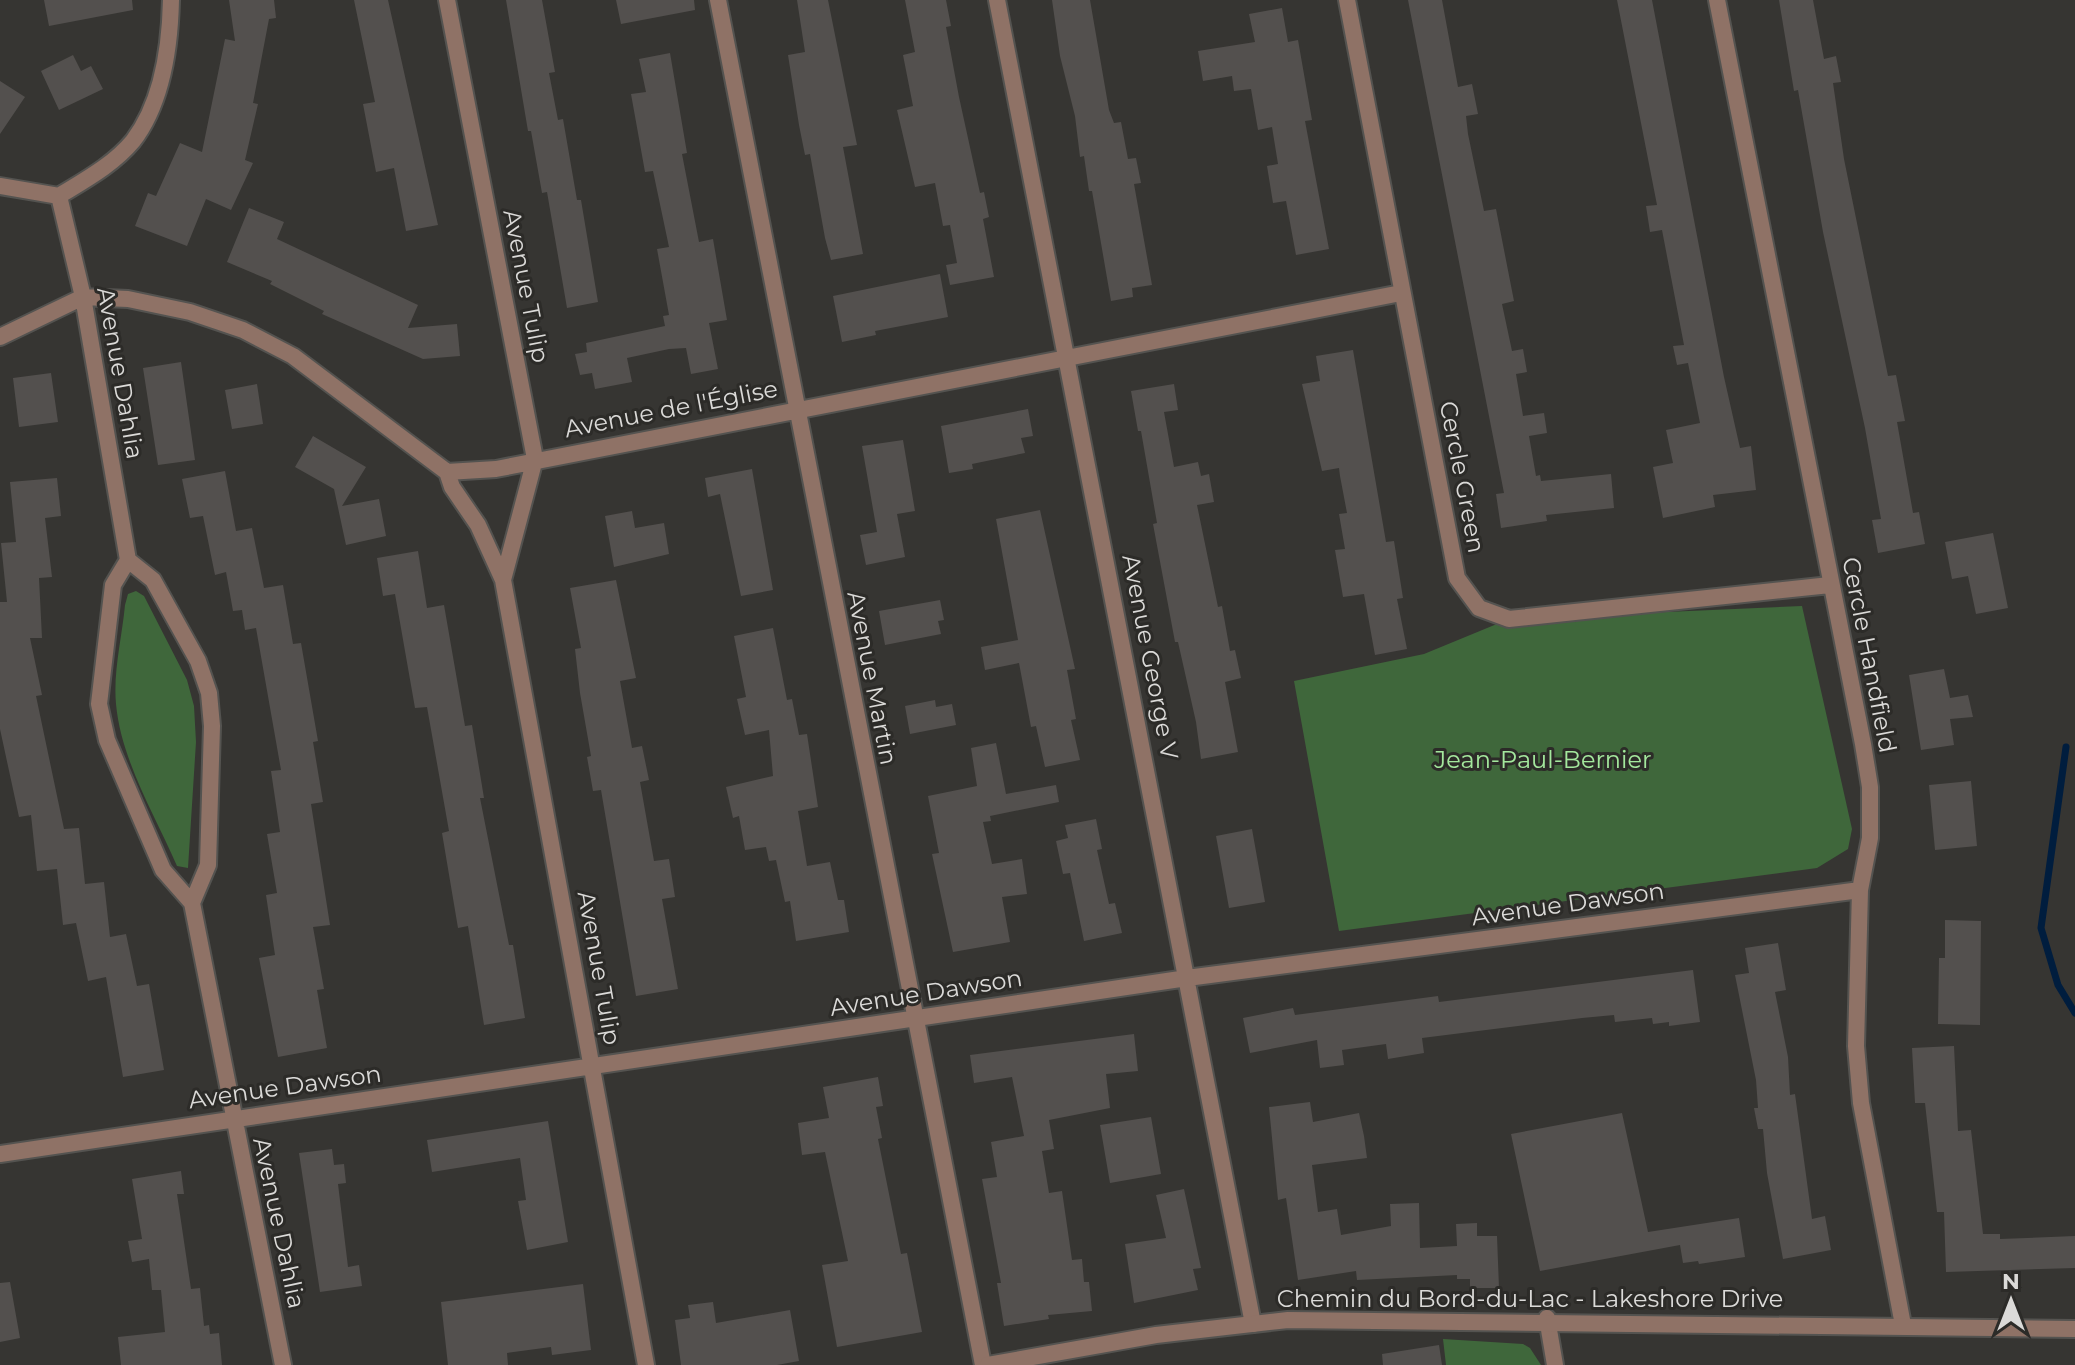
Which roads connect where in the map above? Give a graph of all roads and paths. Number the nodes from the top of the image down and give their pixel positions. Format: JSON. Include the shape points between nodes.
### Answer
{"nodes":[{"id":1,"x":171,"y":0,"type":"edge"},
{"id":2,"x":447,"y":0,"type":"edge"},
{"id":3,"x":718,"y":0,"type":"edge"},
{"id":4,"x":997,"y":0,"type":"edge"},
{"id":5,"x":1347,"y":0,"type":"edge"},
{"id":6,"x":1717,"y":0,"type":"edge"},
{"id":7,"x":0,"y":186,"type":"edge"},
{"id":8,"x":59,"y":196,"type":"junction"},
{"id":9,"x":1401,"y":293,"type":"junction"},
{"id":10,"x":83,"y":297,"type":"junction"},
{"id":11,"x":0,"y":337,"type":"edge"},
{"id":12,"x":1069,"y":358,"type":"junction"},
{"id":13,"x":795,"y":408,"type":"junction"},
{"id":14,"x":535,"y":459,"type":"junction"},
{"id":15,"x":447,"y":472,"type":"junction"},
{"id":16,"x":128,"y":560,"type":"junction"},
{"id":17,"x":503,"y":580,"type":"junction"},
{"id":18,"x":1830,"y":585,"type":"junction"},
{"id":19,"x":1860,"y":890,"type":"junction"},
{"id":20,"x":192,"y":903,"type":"junction"},
{"id":21,"x":1187,"y":978,"type":"junction"},
{"id":22,"x":915,"y":1019,"type":"junction"},
{"id":23,"x":592,"y":1068,"type":"junction"},
{"id":24,"x":233,"y":1118,"type":"junction"},
{"id":25,"x":0,"y":1154,"type":"edge"},
{"id":26,"x":1547,"y":1320,"type":"junction"},
{"id":27,"x":1253,"y":1324,"type":"junction"},
{"id":28,"x":1903,"y":1325,"type":"junction"},
{"id":29,"x":2075,"y":1329,"type":"edge"},
{"id":30,"x":1036,"y":1361,"type":"edge"},
{"id":31,"x":283,"y":1365,"type":"edge"},
{"id":32,"x":646,"y":1365,"type":"edge"},
{"id":33,"x":985,"y":1365,"type":"edge"},
{"id":34,"x":1555,"y":1365,"type":"edge"}],
"edges":[{"from":1,"to":8,"type":"street","via":[[170,35],[157,91],[134,140],[104,169]]},
{"from":2,"to":14,"type":"street","name":"Avenue Tulip"},
{"from":3,"to":13,"type":"street","name":"Avenue Martin"},
{"from":4,"to":12,"type":"street","name":"Avenue George V"},
{"from":5,"to":9,"type":"street","name":"Cercle Green"},
{"from":6,"to":18,"type":"street","name":"Cercle Handfield"},
{"from":7,"to":8,"type":"street"},
{"from":8,"to":10,"type":"street","name":"Avenue Dahlia"},
{"from":9,"to":12,"type":"street","name":"Avenue de l'Église"},
{"from":9,"to":18,"type":"street","name":"Cercle Green","via":[[1457,578],[1479,608],[1509,619]]},
{"from":10,"to":11,"type":"street"},
{"from":10,"to":15,"type":"street","via":[[128,299],[243,330],[293,356]]},
{"from":10,"to":16,"type":"street","name":"Avenue Dahlia"},
{"from":12,"to":13,"type":"street","name":"Avenue de l'Église"},
{"from":12,"to":21,"type":"street","name":"Avenue George V"},
{"from":13,"to":14,"type":"street","name":"Avenue de l'Église"},
{"from":13,"to":22,"type":"street","name":"Avenue Martin"},
{"from":14,"to":15,"type":"street","name":"Avenue de l'Église","via":[[496,469]]},
{"from":14,"to":17,"type":"street","name":"Avenue Tulip"},
{"from":15,"to":17,"type":"street","name":"Avenue Tulip"},
{"from":16,"to":20,"type":"street","via":[[113,585],[99,704],[107,740],[163,870]]},
{"from":16,"to":20,"type":"street","via":[[153,580],[198,661],[209,693],[208,865]]},
{"from":17,"to":23,"type":"street","name":"Avenue Tulip"},
{"from":18,"to":19,"type":"street","name":"Cercle Handfield","via":[[1870,787],[1870,838]]},
{"from":19,"to":21,"type":"street","name":"Avenue Dawson"},
{"from":19,"to":28,"type":"street","name":"Cercle Handfield","via":[[1856,1046],[1861,1103]]},
{"from":20,"to":24,"type":"street","name":"Avenue Dahlia"},
{"from":21,"to":22,"type":"street","name":"Avenue Dawson"},
{"from":21,"to":27,"type":"street","name":"Avenue George V"},
{"from":22,"to":23,"type":"street","name":"Avenue Dawson"},
{"from":22,"to":33,"type":"street","name":"Avenue Martin"},
{"from":23,"to":24,"type":"street","name":"Avenue Dawson"},
{"from":23,"to":32,"type":"street","name":"Avenue Tulip"},
{"from":24,"to":25,"type":"street","name":"Avenue Dawson"},
{"from":24,"to":31,"type":"street","name":"Avenue Dahlia"},
{"from":26,"to":27,"type":"street","name":"Chemin du Bord-du-Lac - Lakeshore Drive"},
{"from":26,"to":28,"type":"street","name":"Chemin du Bord-du-Lac - Lakeshore Drive"},
{"from":26,"to":34,"type":"street"},
{"from":27,"to":30,"type":"street","name":"Chemin du Bord-du-Lac - Lakeshore Drive","via":[[1156,1335]]},
{"from":28,"to":29,"type":"street","name":"Chemin du Bord-du-Lac - Lakeshore Drive"},
{"from":30,"to":33,"type":"street","name":"Chemin du Bord-du-Lac - Lakeshore Drive"}]}
